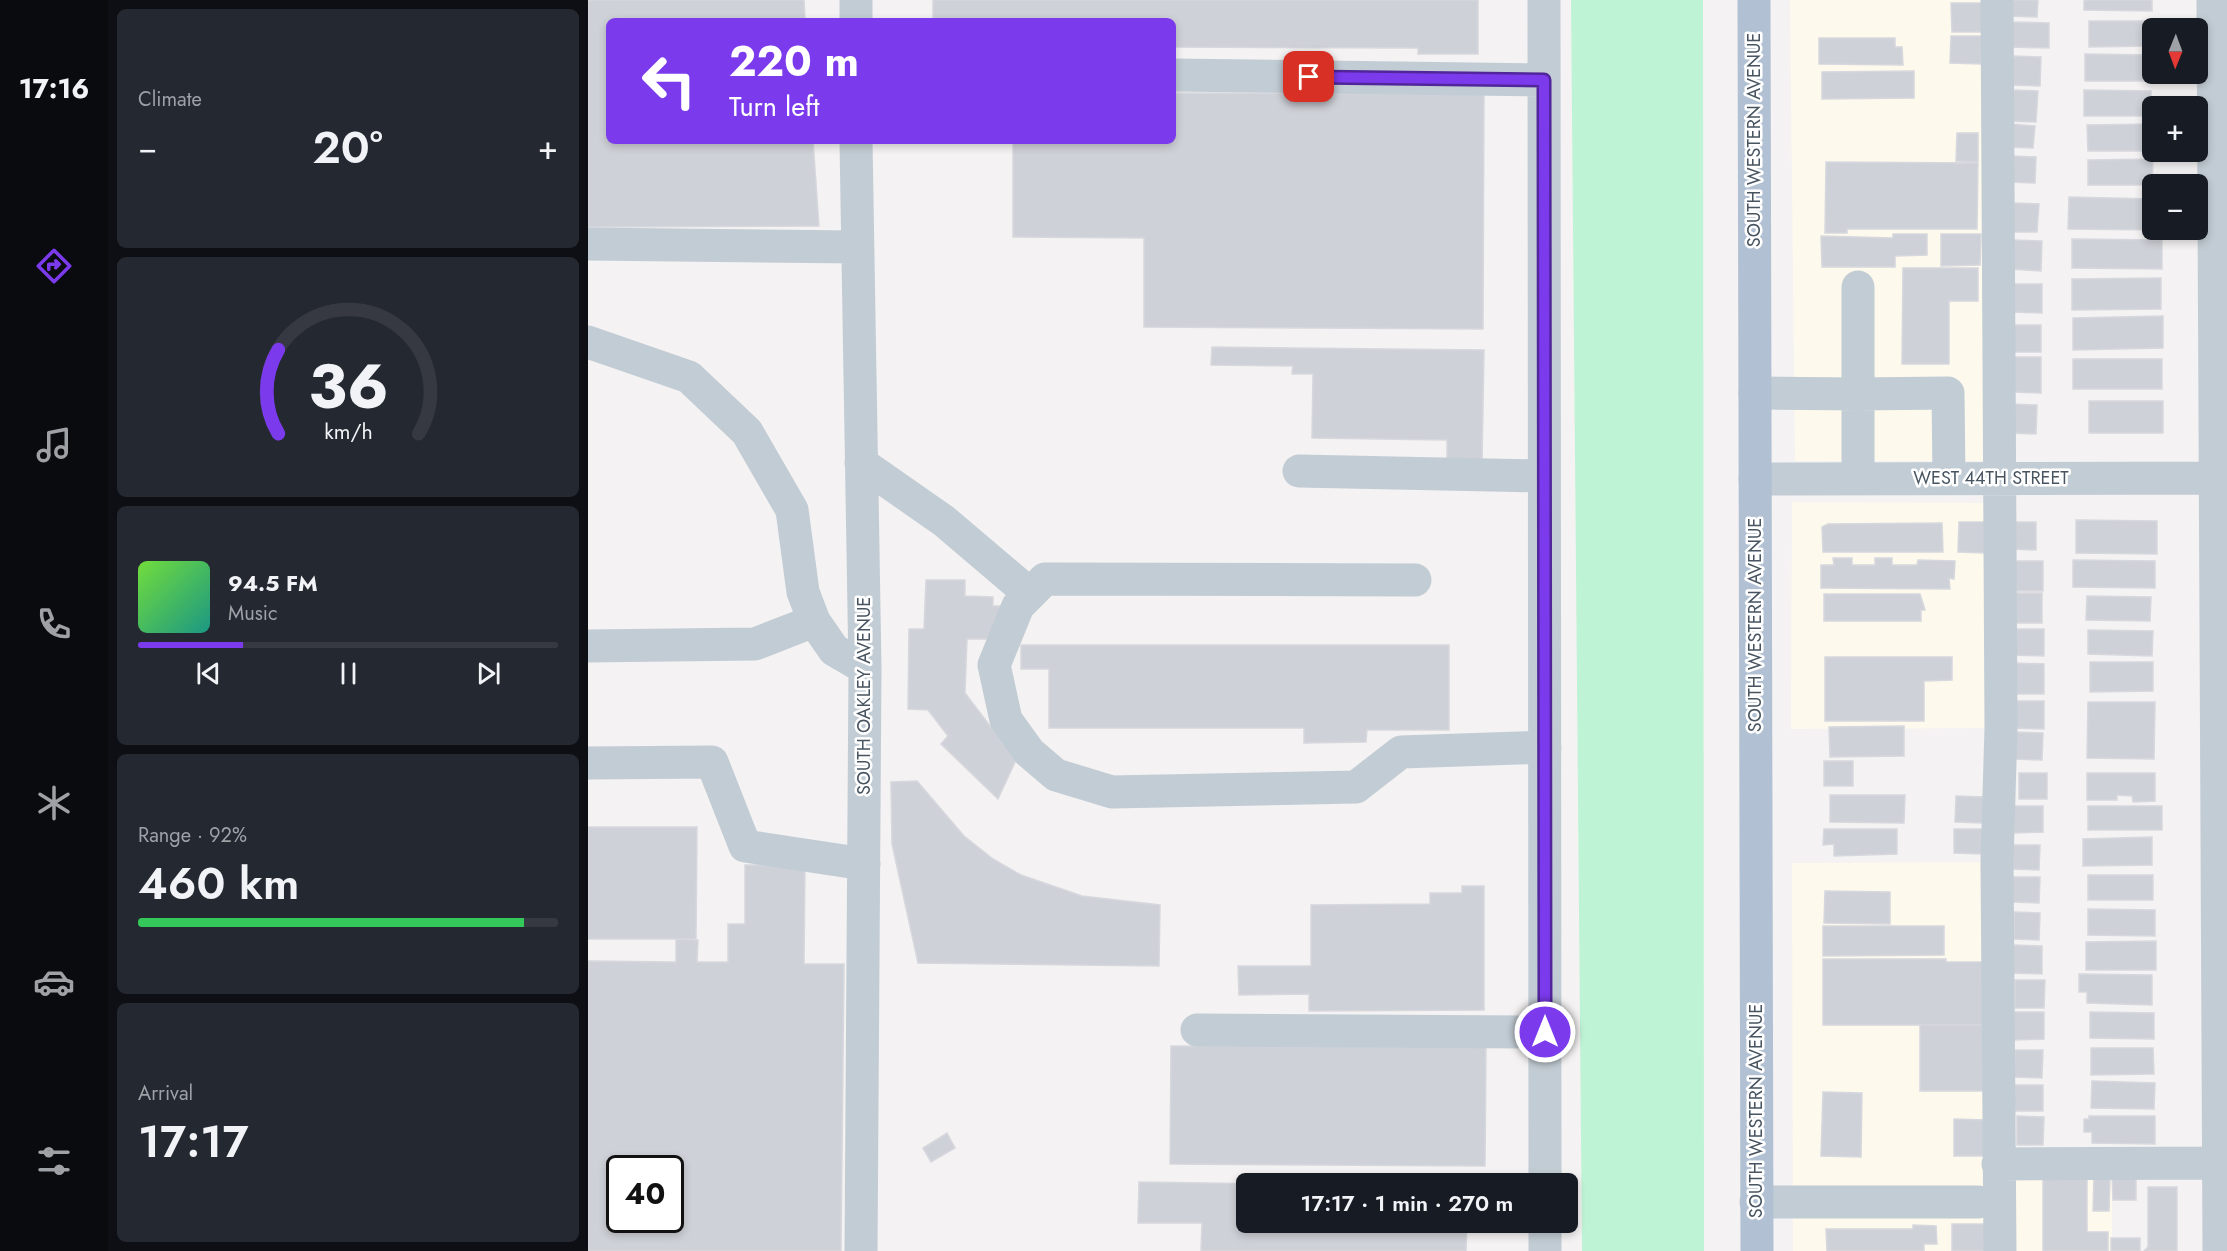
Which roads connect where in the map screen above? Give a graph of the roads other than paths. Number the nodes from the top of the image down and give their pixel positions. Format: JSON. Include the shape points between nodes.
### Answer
{"nodes":[{"id":1,"x":856,"y":0,"type":"edge"},
{"id":2,"x":1544,"y":0,"type":"edge"},
{"id":3,"x":1754,"y":0,"type":"edge"},
{"id":4,"x":1997,"y":0,"type":"edge"},
{"id":5,"x":2213,"y":0,"type":"edge"},
{"id":6,"x":856,"y":18,"type":"edge"},
{"id":7,"x":1176,"y":75,"type":"edge"},
{"id":8,"x":1544,"y":80,"type":"junction"},
{"id":9,"x":856,"y":144,"type":"edge"},
{"id":10,"x":588,"y":244,"type":"edge"},
{"id":11,"x":857,"y":247,"type":"junction"},
{"id":12,"x":1858,"y":287,"type":"dead end"},
{"id":13,"x":588,"y":342,"type":"edge"},
{"id":14,"x":1755,"y":393,"type":"junction"},
{"id":15,"x":1858,"y":394,"type":"junction"},
{"id":16,"x":861,"y":463,"type":"junction"},
{"id":17,"x":1299,"y":471,"type":"dead end"},
{"id":18,"x":1544,"y":476,"type":"junction"},
{"id":19,"x":1858,"y":478,"type":"junction"},
{"id":20,"x":1948,"y":478,"type":"junction"},
{"id":21,"x":2000,"y":478,"type":"junction"},
{"id":22,"x":2221,"y":478,"type":"edge"},
{"id":23,"x":1755,"y":479,"type":"junction"},
{"id":24,"x":1415,"y":580,"type":"dead end"},
{"id":25,"x":1030,"y":594,"type":"junction"},
{"id":26,"x":814,"y":621,"type":"junction"},
{"id":27,"x":588,"y":646,"type":"edge"},
{"id":28,"x":865,"y":668,"type":"junction"},
{"id":29,"x":1545,"y":747,"type":"junction"},
{"id":30,"x":588,"y":763,"type":"edge"},
{"id":31,"x":864,"y":864,"type":"junction"},
{"id":32,"x":1197,"y":1030,"type":"dead end"},
{"id":33,"x":1545,"y":1032,"type":"junction"},
{"id":34,"x":2223,"y":1163,"type":"edge"},
{"id":35,"x":1998,"y":1164,"type":"junction"},
{"id":36,"x":1545,"y":1173,"type":"edge"},
{"id":37,"x":1756,"y":1202,"type":"junction"},
{"id":38,"x":1978,"y":1203,"type":"dead end"},
{"id":39,"x":1545,"y":1233,"type":"edge"},
{"id":40,"x":861,"y":1251,"type":"edge"},
{"id":41,"x":1545,"y":1251,"type":"edge"},
{"id":42,"x":1757,"y":1251,"type":"edge"},
{"id":43,"x":2000,"y":1251,"type":"edge"},
{"id":44,"x":2218,"y":1251,"type":"edge"}],
"edges":[{"from":1,"to":6,"type":"street"},
{"from":2,"to":8,"type":"street"},
{"from":3,"to":14,"type":"main road","name":"SOUTH WESTERN AVENUE"},
{"from":4,"to":21,"type":"street"},
{"from":5,"to":22,"type":"street"},
{"from":7,"to":8,"type":"street"},
{"from":8,"to":18,"type":"street"},
{"from":9,"to":11,"type":"street","name":"SOUTH OAKLEY AVENUE"},
{"from":10,"to":11,"type":"street"},
{"from":11,"to":16,"type":"street","name":"SOUTH OAKLEY AVENUE"},
{"from":12,"to":15,"type":"street"},
{"from":13,"to":26,"type":"street","via":[[690,377],[747,432],[792,510],[803,592]]},
{"from":14,"to":15,"type":"street"},
{"from":14,"to":23,"type":"main road","name":"SOUTH WESTERN AVENUE"},
{"from":15,"to":19,"type":"street"},
{"from":15,"to":20,"type":"street","via":[[1948,393]]},
{"from":16,"to":25,"type":"street","via":[[944,521]]},
{"from":16,"to":28,"type":"street","name":"SOUTH OAKLEY AVENUE"},
{"from":17,"to":18,"type":"street"},
{"from":18,"to":29,"type":"street"},
{"from":19,"to":20,"type":"street","name":"WEST 44TH STREET"},
{"from":19,"to":23,"type":"street","name":"WEST 44TH STREET"},
{"from":20,"to":21,"type":"street","name":"WEST 44TH STREET"},
{"from":21,"to":22,"type":"street","name":"WEST 44TH STREET"},
{"from":21,"to":35,"type":"street"},
{"from":22,"to":34,"type":"street"},
{"from":23,"to":37,"type":"main road","name":"SOUTH WESTERN AVENUE"},
{"from":24,"to":25,"type":"street","via":[[1045,579]]},
{"from":25,"to":29,"type":"street","via":[[1018,606],[994,665],[1006,720],[1029,752],[1056,775],[1112,792],[1356,787],[1401,752]]},
{"from":26,"to":27,"type":"street","via":[[755,644]]},
{"from":26,"to":28,"type":"street","via":[[834,650]]},
{"from":28,"to":31,"type":"street","name":"SOUTH OAKLEY AVENUE"},
{"from":29,"to":33,"type":"street"},
{"from":30,"to":31,"type":"street","via":[[712,762],[746,846]]},
{"from":31,"to":40,"type":"street","name":"SOUTH OAKLEY AVENUE"},
{"from":32,"to":33,"type":"street"},
{"from":33,"to":36,"type":"street"},
{"from":34,"to":35,"type":"street"},
{"from":34,"to":44,"type":"street"},
{"from":35,"to":43,"type":"street"},
{"from":37,"to":38,"type":"street"},
{"from":37,"to":42,"type":"main road","name":"SOUTH WESTERN AVENUE"},
{"from":39,"to":41,"type":"street"}]}
